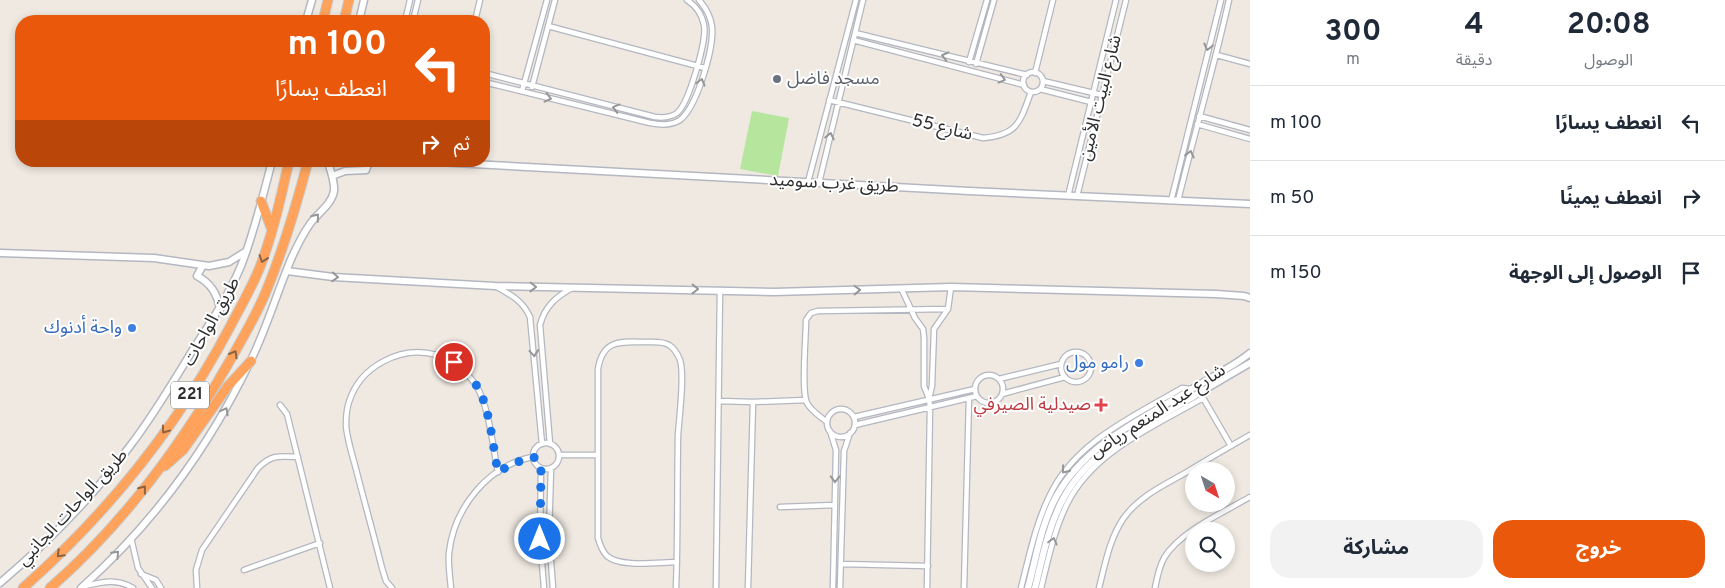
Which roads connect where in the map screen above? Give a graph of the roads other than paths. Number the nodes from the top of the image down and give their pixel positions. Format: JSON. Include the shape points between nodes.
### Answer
{"nodes":[{"id":1,"x":312,"y":0,"type":"edge"},
{"id":2,"x":328,"y":0,"type":"edge"},
{"id":3,"x":349,"y":0,"type":"edge"},
{"id":4,"x":364,"y":0,"type":"edge"},
{"id":5,"x":410,"y":0,"type":"edge"},
{"id":6,"x":418,"y":0,"type":"edge"},
{"id":7,"x":480,"y":0,"type":"edge"},
{"id":8,"x":547,"y":0,"type":"edge"},
{"id":9,"x":555,"y":0,"type":"edge"},
{"id":10,"x":687,"y":0,"type":"edge"},
{"id":11,"x":699,"y":0,"type":"edge"},
{"id":12,"x":856,"y":0,"type":"edge"},
{"id":13,"x":863,"y":0,"type":"edge"},
{"id":14,"x":987,"y":0,"type":"edge"},
{"id":15,"x":994,"y":0,"type":"edge"},
{"id":16,"x":1053,"y":0,"type":"edge"},
{"id":17,"x":1116,"y":0,"type":"edge"},
{"id":18,"x":1126,"y":0,"type":"edge"},
{"id":19,"x":1221,"y":0,"type":"edge"},
{"id":20,"x":1229,"y":0,"type":"edge"},
{"id":21,"x":308,"y":15,"type":"edge"},
{"id":22,"x":325,"y":15,"type":"edge"},
{"id":23,"x":345,"y":15,"type":"edge"},
{"id":24,"x":360,"y":15,"type":"edge"},
{"id":25,"x":406,"y":15,"type":"edge"},
{"id":26,"x":414,"y":15,"type":"edge"},
{"id":27,"x":476,"y":15,"type":"edge"},
{"id":28,"x":548,"y":26,"type":"junction"},
{"id":29,"x":846,"y":34,"type":"junction"},
{"id":30,"x":854,"y":37,"type":"junction"},
{"id":31,"x":1217,"y":55,"type":"junction"},
{"id":32,"x":973,"y":63,"type":"junction"},
{"id":33,"x":1250,"y":64,"type":"edge"},
{"id":34,"x":697,"y":65,"type":"junction"},
{"id":35,"x":705,"y":68,"type":"junction"},
{"id":36,"x":970,"y":70,"type":"junction"},
{"id":37,"x":1035,"y":73,"type":"junction"},
{"id":38,"x":490,"y":75,"type":"edge"},
{"id":39,"x":1026,"y":76,"type":"junction"},
{"id":40,"x":1043,"y":80,"type":"junction"},
{"id":41,"x":490,"y":83,"type":"edge"},
{"id":42,"x":524,"y":84,"type":"junction"},
{"id":43,"x":1024,"y":85,"type":"junction"},
{"id":44,"x":533,"y":86,"type":"junction"},
{"id":45,"x":1040,"y":89,"type":"junction"},
{"id":46,"x":522,"y":91,"type":"junction"},
{"id":47,"x":1031,"y":92,"type":"junction"},
{"id":48,"x":1093,"y":92,"type":"junction"},
{"id":49,"x":531,"y":93,"type":"junction"},
{"id":50,"x":1102,"y":95,"type":"junction"},
{"id":51,"x":688,"y":96,"type":"junction"},
{"id":52,"x":695,"y":99,"type":"junction"},
{"id":53,"x":830,"y":100,"type":"junction"},
{"id":54,"x":837,"y":102,"type":"junction"},
{"id":55,"x":1091,"y":102,"type":"junction"},
{"id":56,"x":1100,"y":104,"type":"junction"},
{"id":57,"x":641,"y":114,"type":"junction"},
{"id":58,"x":1190,"y":118,"type":"junction"},
{"id":59,"x":639,"y":120,"type":"junction"},
{"id":60,"x":1198,"y":120,"type":"junction"},
{"id":61,"x":1250,"y":130,"type":"edge"},
{"id":62,"x":1250,"y":139,"type":"edge"},
{"id":63,"x":490,"y":165,"type":"edge"},
{"id":64,"x":270,"y":167,"type":"edge"},
{"id":65,"x":288,"y":167,"type":"edge"},
{"id":66,"x":306,"y":167,"type":"edge"},
{"id":67,"x":330,"y":167,"type":"edge"},
{"id":68,"x":367,"y":167,"type":"edge"},
{"id":69,"x":332,"y":176,"type":"junction"},
{"id":70,"x":808,"y":182,"type":"junction"},
{"id":71,"x":818,"y":183,"type":"junction"},
{"id":72,"x":1068,"y":196,"type":"junction"},
{"id":73,"x":1077,"y":196,"type":"junction"},
{"id":74,"x":261,"y":201,"type":"junction"},
{"id":75,"x":1174,"y":201,"type":"junction"},
{"id":76,"x":1250,"y":204,"type":"edge"},
{"id":77,"x":272,"y":230,"type":"junction"},
{"id":78,"x":246,"y":251,"type":"junction"},
{"id":79,"x":0,"y":252,"type":"edge"},
{"id":80,"x":203,"y":265,"type":"junction"},
{"id":81,"x":287,"y":271,"type":"junction"},
{"id":82,"x":495,"y":286,"type":"junction"},
{"id":83,"x":574,"y":287,"type":"junction"},
{"id":84,"x":951,"y":287,"type":"junction"},
{"id":85,"x":901,"y":288,"type":"junction"},
{"id":86,"x":720,"y":290,"type":"junction"},
{"id":87,"x":1250,"y":298,"type":"edge"},
{"id":88,"x":911,"y":309,"type":"junction"},
{"id":89,"x":948,"y":309,"type":"junction"},
{"id":90,"x":220,"y":310,"type":"junction"},
{"id":91,"x":934,"y":328,"type":"junction"},
{"id":92,"x":923,"y":329,"type":"junction"},
{"id":93,"x":1250,"y":353,"type":"edge"},
{"id":94,"x":251,"y":361,"type":"junction"},
{"id":95,"x":1250,"y":363,"type":"edge"},
{"id":96,"x":1061,"y":364,"type":"junction"},
{"id":97,"x":1065,"y":377,"type":"junction"},
{"id":98,"x":999,"y":379,"type":"junction"},
{"id":99,"x":1194,"y":387,"type":"junction"},
{"id":100,"x":975,"y":389,"type":"junction"},
{"id":101,"x":1002,"y":394,"type":"junction"},
{"id":102,"x":1202,"y":395,"type":"junction"},
{"id":103,"x":977,"y":396,"type":"junction"},
{"id":104,"x":969,"y":398,"type":"junction"},
{"id":105,"x":929,"y":399,"type":"junction"},
{"id":106,"x":806,"y":400,"type":"junction"},
{"id":107,"x":719,"y":402,"type":"junction"},
{"id":108,"x":753,"y":402,"type":"junction"},
{"id":109,"x":1165,"y":402,"type":"junction"},
{"id":110,"x":280,"y":405,"type":"dead end"},
{"id":111,"x":930,"y":407,"type":"junction"},
{"id":112,"x":854,"y":418,"type":"junction"},
{"id":113,"x":827,"y":422,"type":"junction"},
{"id":114,"x":855,"y":425,"type":"junction"},
{"id":115,"x":830,"y":431,"type":"junction"},
{"id":116,"x":850,"y":433,"type":"junction"},
{"id":117,"x":1250,"y":435,"type":"edge"},
{"id":118,"x":1124,"y":440,"type":"junction"},
{"id":119,"x":542,"y":444,"type":"junction"},
{"id":120,"x":550,"y":444,"type":"junction"},
{"id":121,"x":1231,"y":446,"type":"junction"},
{"id":122,"x":559,"y":455,"type":"junction"},
{"id":123,"x":597,"y":455,"type":"junction"},
{"id":124,"x":298,"y":457,"type":"junction"},
{"id":125,"x":534,"y":457,"type":"junction"},
{"id":126,"x":541,"y":468,"type":"junction"},
{"id":127,"x":551,"y":468,"type":"junction"},
{"id":128,"x":158,"y":470,"type":"junction"},
{"id":129,"x":498,"y":472,"type":"junction"},
{"id":130,"x":1250,"y":497,"type":"edge"},
{"id":131,"x":835,"y":505,"type":"junction"},
{"id":132,"x":780,"y":506,"type":"dead end"},
{"id":133,"x":132,"y":538,"type":"junction"},
{"id":134,"x":320,"y":543,"type":"junction"},
{"id":135,"x":677,"y":562,"type":"junction"},
{"id":136,"x":841,"y":564,"type":"junction"},
{"id":137,"x":928,"y":566,"type":"junction"},
{"id":138,"x":244,"y":570,"type":"dead end"},
{"id":139,"x":141,"y":574,"type":"junction"},
{"id":140,"x":0,"y":583,"type":"edge"},
{"id":141,"x":82,"y":587,"type":"edge"},
{"id":142,"x":131,"y":587,"type":"edge"},
{"id":143,"x":23,"y":588,"type":"edge"},
{"id":144,"x":50,"y":588,"type":"edge"},
{"id":145,"x":152,"y":588,"type":"edge"},
{"id":146,"x":161,"y":588,"type":"edge"},
{"id":147,"x":198,"y":588,"type":"edge"},
{"id":148,"x":330,"y":588,"type":"edge"},
{"id":149,"x":392,"y":588,"type":"edge"},
{"id":150,"x":451,"y":588,"type":"edge"},
{"id":151,"x":544,"y":588,"type":"edge"},
{"id":152,"x":553,"y":588,"type":"edge"},
{"id":153,"x":676,"y":588,"type":"edge"},
{"id":154,"x":716,"y":588,"type":"edge"},
{"id":155,"x":748,"y":588,"type":"edge"},
{"id":156,"x":833,"y":588,"type":"edge"},
{"id":157,"x":840,"y":588,"type":"edge"},
{"id":158,"x":927,"y":588,"type":"edge"},
{"id":159,"x":964,"y":588,"type":"edge"},
{"id":160,"x":1021,"y":588,"type":"edge"},
{"id":161,"x":1028,"y":588,"type":"edge"},
{"id":162,"x":1035,"y":588,"type":"edge"},
{"id":163,"x":1041,"y":588,"type":"edge"},
{"id":164,"x":1099,"y":588,"type":"edge"},
{"id":165,"x":1155,"y":588,"type":"edge"}],
"edges":[{"from":1,"to":21,"type":"street"},
{"from":2,"to":22,"type":"highway"},
{"from":3,"to":23,"type":"highway"},
{"from":4,"to":24,"type":"street"},
{"from":5,"to":25,"type":"street"},
{"from":6,"to":26,"type":"street"},
{"from":7,"to":27,"type":"street"},
{"from":8,"to":42,"type":"street"},
{"from":9,"to":28,"type":"street"},
{"from":10,"to":34,"type":"street","via":[[698,9],[704,23],[704,39]]},
{"from":11,"to":35,"type":"street","via":[[708,12],[712,29]]},
{"from":12,"to":29,"type":"street"},
{"from":13,"to":30,"type":"street"},
{"from":14,"to":32,"type":"street"},
{"from":15,"to":32,"type":"street"},
{"from":16,"to":37,"type":"street"},
{"from":17,"to":48,"type":"street","name":"شارع البيت الأمين"},
{"from":18,"to":50,"type":"street","name":"شارع البيت الأمين"},
{"from":19,"to":58,"type":"street","one_way":true},
{"from":20,"to":31,"type":"street"},
{"from":28,"to":34,"type":"street"},
{"from":28,"to":44,"type":"street"},
{"from":29,"to":30,"type":"street"},
{"from":29,"to":53,"type":"street"},
{"from":32,"to":30,"type":"street","one_way":true},
{"from":30,"to":36,"type":"street"},
{"from":30,"to":54,"type":"street"},
{"from":31,"to":33,"type":"street"},
{"from":31,"to":60,"type":"street"},
{"from":32,"to":36,"type":"street"},
{"from":32,"to":39,"type":"street"},
{"from":34,"to":35,"type":"street"},
{"from":34,"to":51,"type":"street"},
{"from":52,"to":35,"type":"street","one_way":true},
{"from":36,"to":43,"type":"street","one_way":true},
{"from":37,"to":39,"type":"street"},
{"from":37,"to":40,"type":"street"},
{"from":38,"to":42,"type":"street"},
{"from":39,"to":43,"type":"street"},
{"from":40,"to":45,"type":"street"},
{"from":40,"to":48,"type":"street"},
{"from":41,"to":46,"type":"street"},
{"from":42,"to":44,"type":"street"},
{"from":42,"to":46,"type":"street"},
{"from":43,"to":47,"type":"street"},
{"from":44,"to":49,"type":"street"},
{"from":57,"to":44,"type":"street","one_way":true},
{"from":45,"to":47,"type":"street"},
{"from":45,"to":55,"type":"street"},
{"from":46,"to":49,"type":"street"},
{"from":47,"to":54,"type":"street","name":"شارع 55","via":[[1021,120],[1012,130],[998,137],[983,138]]},
{"from":48,"to":50,"type":"street"},
{"from":48,"to":55,"type":"street","name":"شارع البيت الأمين"},
{"from":49,"to":59,"type":"street","one_way":true},
{"from":50,"to":56,"type":"street","name":"شارع البيت الأمين"},
{"from":51,"to":52,"type":"street"},
{"from":51,"to":57,"type":"street","via":[[681,109],[669,117]]},
{"from":52,"to":59,"type":"street","via":[[685,115],[675,122],[655,124]]},
{"from":53,"to":54,"type":"street","name":"شارع 55"},
{"from":53,"to":70,"type":"street"},
{"from":71,"to":54,"type":"street","one_way":true},
{"from":55,"to":56,"type":"street"},
{"from":55,"to":72,"type":"street","name":"شارع البيت الأمين"},
{"from":56,"to":73,"type":"street","name":"شارع البيت الأمين"},
{"from":57,"to":59,"type":"street"},
{"from":58,"to":60,"type":"street"},
{"from":58,"to":75,"type":"street"},
{"from":60,"to":61,"type":"street"},
{"from":60,"to":62,"type":"street"},
{"from":75,"to":60,"type":"street","one_way":true},
{"from":63,"to":70,"type":"street","name":"طريق غرب سوميد"},
{"from":64,"to":74,"type":"street","name":"طريق الواحات الجانبي"},
{"from":65,"to":77,"type":"highway","name":"طريق الواحات","number":"221"},
{"from":128,"to":66,"type":"highway","name":"طريق الواحات","number":"221","one_way":true,"via":[[208,398],[254,318],[289,230]]},
{"from":67,"to":69,"type":"street"},
{"from":68,"to":69,"type":"street","via":[[366,170],[345,171]]},
{"from":81,"to":69,"type":"street","one_way":true,"via":[[306,231],[332,198]]},
{"from":70,"to":71,"type":"street","name":"طريق غرب سوميد"},
{"from":71,"to":72,"type":"street","name":"طريق غرب سوميد"},
{"from":72,"to":73,"type":"street","name":"طريق غرب سوميد"},
{"from":73,"to":75,"type":"street","name":"طريق غرب سوميد"},
{"from":74,"to":77,"type":"highway"},
{"from":74,"to":78,"type":"street","name":"طريق الواحات الجانبي"},
{"from":75,"to":76,"type":"street","name":"طريق غرب سوميد"},
{"from":77,"to":143,"type":"highway","name":"طريق الواحات","number":"221","one_way":true,"via":[[250,288],[219,348],[185,402],[102,510]]},
{"from":78,"to":80,"type":"street","via":[[229,262]]},
{"from":78,"to":90,"type":"street","name":"طريق الواحات الجانبي"},
{"from":79,"to":80,"type":"street","via":[[154,258]]},
{"from":80,"to":90,"type":"street","via":[[197,276],[212,288]]},
{"from":81,"to":82,"type":"street","one_way":true,"via":[[333,277]]},
{"from":81,"to":94,"type":"street"},
{"from":82,"to":83,"type":"street","one_way":true},
{"from":82,"to":119,"type":"street","one_way":true,"via":[[522,303],[530,316]]},
{"from":83,"to":86,"type":"street","one_way":true},
{"from":83,"to":120,"type":"street","via":[[553,300],[540,325]]},
{"from":84,"to":85,"type":"street"},
{"from":84,"to":87,"type":"street","via":[[1216,294]]},
{"from":84,"to":89,"type":"street"},
{"from":86,"to":85,"type":"street","one_way":true,"via":[[789,292]]},
{"from":85,"to":88,"type":"street"},
{"from":86,"to":107,"type":"street"},
{"from":88,"to":89,"type":"street"},
{"from":88,"to":92,"type":"street"},
{"from":88,"to":106,"type":"street","via":[[811,313],[806,320]]},
{"from":89,"to":91,"type":"street"},
{"from":90,"to":140,"type":"street","name":"طريق الواحات الجانبي","via":[[120,460],[64,522]]},
{"from":91,"to":92,"type":"street"},
{"from":91,"to":105,"type":"street"},
{"from":92,"to":105,"type":"street","via":[[924,386]]},
{"from":93,"to":99,"type":"street","name":"شارع عبد المنعم رياض"},
{"from":94,"to":128,"type":"highway","via":[[222,394],[183,450]]},
{"from":133,"to":94,"type":"street","one_way":true,"via":[[202,447]]},
{"from":95,"to":102,"type":"street","name":"شارع عبد المنعم رياض"},
{"from":96,"to":97,"type":"street"},
{"from":96,"to":97,"type":"street","via":[[1066,356],[1075,352],[1084,354],[1091,361],[1092,370],[1086,379],[1073,382]]},
{"from":96,"to":98,"type":"street"},
{"from":97,"to":101,"type":"street"},
{"from":98,"to":100,"type":"street","via":[[991,375],[982,377]]},
{"from":98,"to":101,"type":"street","via":[[1003,386]]},
{"from":99,"to":102,"type":"street"},
{"from":99,"to":109,"type":"street","name":"شارع عبد المنعم رياض"},
{"from":100,"to":103,"type":"street"},
{"from":100,"to":105,"type":"street"},
{"from":101,"to":103,"type":"street","via":[[996,401],[988,403]]},
{"from":102,"to":118,"type":"street","name":"شارع عبد المنعم رياض"},
{"from":102,"to":121,"type":"street"},
{"from":103,"to":104,"type":"street"},
{"from":104,"to":111,"type":"street"},
{"from":104,"to":159,"type":"street"},
{"from":105,"to":111,"type":"street"},
{"from":105,"to":112,"type":"street"},
{"from":106,"to":108,"type":"street"},
{"from":106,"to":113,"type":"street","via":[[813,411]]},
{"from":107,"to":108,"type":"street"},
{"from":107,"to":154,"type":"street"},
{"from":108,"to":155,"type":"street"},
{"from":109,"to":160,"type":"street","one_way":true,"via":[[1093,442],[1062,474],[1043,510]]},
{"from":109,"to":161,"type":"street","name":"شارع عبد المنعم رياض","via":[[1108,440],[1069,477],[1056,497],[1044,528]]},
{"from":110,"to":124,"type":"street","via":[[287,414]]},
{"from":111,"to":114,"type":"street"},
{"from":111,"to":137,"type":"street"},
{"from":112,"to":113,"type":"street","via":[[846,410],[839,409],[830,415]]},
{"from":112,"to":114,"type":"street"},
{"from":113,"to":115,"type":"street"},
{"from":114,"to":116,"type":"street"},
{"from":115,"to":116,"type":"street","via":[[840,436]]},
{"from":115,"to":131,"type":"street","one_way":true,"via":[[836,450]]},
{"from":116,"to":136,"type":"street","via":[[844,451]]},
{"from":117,"to":121,"type":"street"},
{"from":118,"to":162,"type":"street","name":"شارع عبد المنعم رياض","via":[[1089,464],[1062,500],[1053,520]]},
{"from":163,"to":118,"type":"street","one_way":true,"via":[[1067,502],[1093,468]]},
{"from":119,"to":120,"type":"street"},
{"from":119,"to":125,"type":"street","via":[[536,448]]},
{"from":120,"to":122,"type":"street"},
{"from":121,"to":164,"type":"street","via":[[1158,488],[1134,506],[1113,537]]},
{"from":122,"to":123,"type":"street"},
{"from":122,"to":127,"type":"street"},
{"from":123,"to":135,"type":"street","via":[[597,528],[601,548],[607,556],[625,563]]},
{"from":123,"to":135,"type":"street","via":[[598,369],[604,351],[620,342],[661,342],[669,345],[682,368]]},
{"from":124,"to":134,"type":"street"},
{"from":124,"to":147,"type":"street","via":[[277,456],[258,468],[202,550],[196,570]]},
{"from":125,"to":126,"type":"street"},
{"from":125,"to":129,"type":"street"},
{"from":126,"to":127,"type":"street"},
{"from":126,"to":151,"type":"street","via":[[540,539]]},
{"from":127,"to":152,"type":"street","via":[[549,535]]},
{"from":144,"to":128,"type":"highway","name":"طريق الواحات","number":"221","one_way":true,"via":[[106,532]]},
{"from":129,"to":149,"type":"street","via":[[485,406],[468,374],[454,362],[416,352],[394,356],[374,366],[359,382],[349,402],[346,424],[382,568]]},
{"from":129,"to":150,"type":"street","via":[[483,483],[460,514],[450,553]]},
{"from":130,"to":165,"type":"street","via":[[1174,544],[1162,561]]},
{"from":131,"to":132,"type":"street"},
{"from":131,"to":156,"type":"street"},
{"from":133,"to":139,"type":"street"},
{"from":141,"to":133,"type":"street","one_way":true},
{"from":134,"to":138,"type":"street"},
{"from":134,"to":148,"type":"street"},
{"from":135,"to":153,"type":"street"},
{"from":136,"to":137,"type":"street"},
{"from":136,"to":157,"type":"street"},
{"from":137,"to":158,"type":"street"},
{"from":139,"to":145,"type":"street"},
{"from":139,"to":146,"type":"street","via":[[156,580]]},
{"from":141,"to":142,"type":"street","via":[[112,581]]}]}
